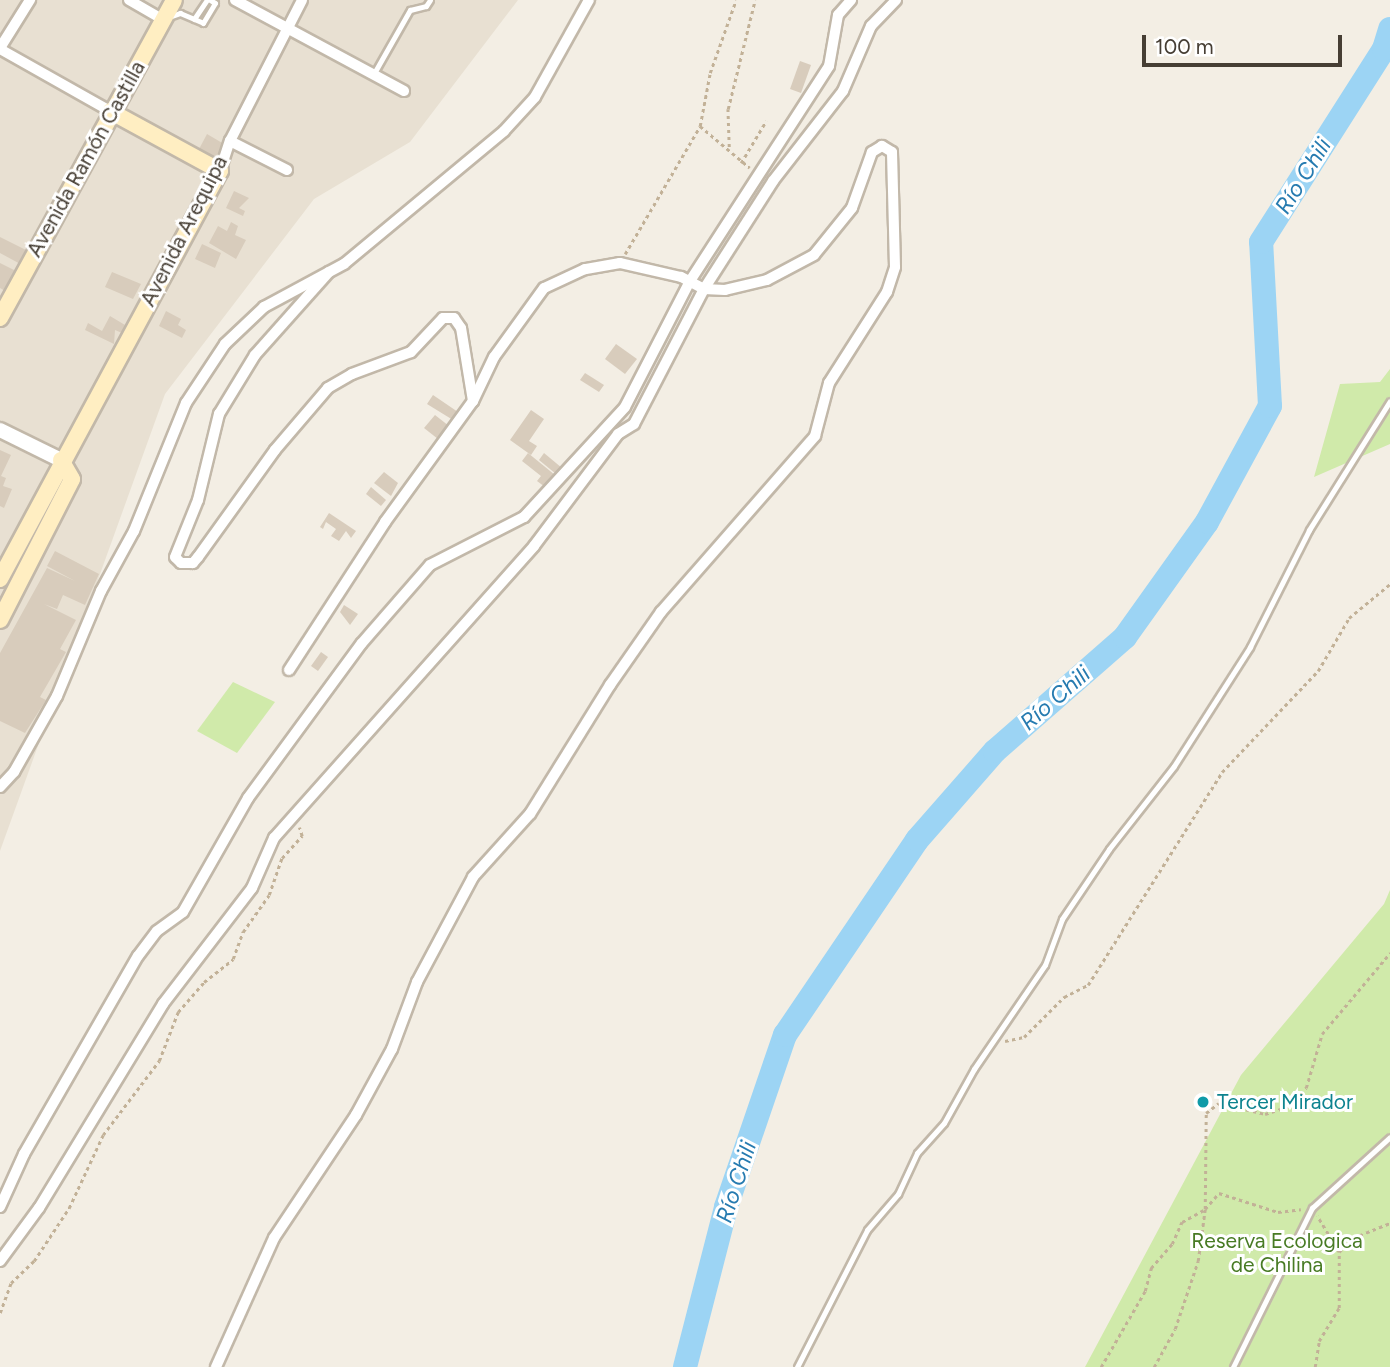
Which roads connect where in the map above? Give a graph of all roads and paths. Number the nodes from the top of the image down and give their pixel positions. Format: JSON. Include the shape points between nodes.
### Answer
{"nodes":[{"id":1,"x":30,"y":0,"type":"edge"},
{"id":2,"x":129,"y":0,"type":"edge"},
{"id":3,"x":174,"y":0,"type":"edge"},
{"id":4,"x":209,"y":0,"type":"edge"},
{"id":5,"x":235,"y":0,"type":"edge"},
{"id":6,"x":302,"y":0,"type":"edge"},
{"id":7,"x":430,"y":0,"type":"edge"},
{"id":8,"x":589,"y":0,"type":"edge"},
{"id":9,"x":736,"y":0,"type":"edge"},
{"id":10,"x":755,"y":0,"type":"edge"},
{"id":11,"x":851,"y":0,"type":"edge"},
{"id":12,"x":896,"y":0,"type":"edge"},
{"id":13,"x":163,"y":20,"type":"junction"},
{"id":14,"x":286,"y":29,"type":"junction"},
{"id":15,"x":0,"y":48,"type":"edge"},
{"id":16,"x":373,"y":75,"type":"junction"},
{"id":17,"x":404,"y":91,"type":"dead end"},
{"id":18,"x":110,"y":111,"type":"junction"},
{"id":19,"x":766,"y":121,"type":"dead end"},
{"id":20,"x":700,"y":126,"type":"junction"},
{"id":21,"x":230,"y":141,"type":"junction"},
{"id":22,"x":729,"y":147,"type":"junction"},
{"id":23,"x":741,"y":163,"type":"junction"},
{"id":24,"x":287,"y":170,"type":"dead end"},
{"id":25,"x":220,"y":171,"type":"junction"},
{"id":26,"x":758,"y":172,"type":"junction"},
{"id":27,"x":620,"y":262,"type":"junction"},
{"id":28,"x":329,"y":272,"type":"junction"},
{"id":29,"x":690,"y":281,"type":"junction"},
{"id":30,"x":704,"y":289,"type":"junction"},
{"id":31,"x":0,"y":318,"type":"edge"},
{"id":32,"x":473,"y":401,"type":"junction"},
{"id":33,"x":1390,"y":401,"type":"edge"},
{"id":34,"x":0,"y":430,"type":"edge"},
{"id":35,"x":61,"y":460,"type":"junction"},
{"id":36,"x":0,"y":579,"type":"edge"},
{"id":37,"x":1390,"y":584,"type":"edge"},
{"id":38,"x":0,"y":620,"type":"edge"},
{"id":39,"x":289,"y":670,"type":"dead end"},
{"id":40,"x":0,"y":787,"type":"edge"},
{"id":41,"x":294,"y":816,"type":"junction"},
{"id":42,"x":1390,"y":953,"type":"edge"},
{"id":43,"x":995,"y":1043,"type":"junction"},
{"id":44,"x":1390,"y":1136,"type":"edge"},
{"id":45,"x":0,"y":1207,"type":"edge"},
{"id":46,"x":1312,"y":1208,"type":"junction"},
{"id":47,"x":1205,"y":1209,"type":"junction"},
{"id":48,"x":1390,"y":1223,"type":"edge"},
{"id":49,"x":1339,"y":1252,"type":"junction"},
{"id":50,"x":0,"y":1261,"type":"edge"},
{"id":51,"x":0,"y":1313,"type":"edge"},
{"id":52,"x":216,"y":1367,"type":"edge"},
{"id":53,"x":797,"y":1367,"type":"edge"},
{"id":54,"x":1101,"y":1367,"type":"edge"},
{"id":55,"x":1154,"y":1367,"type":"edge"},
{"id":56,"x":1233,"y":1367,"type":"edge"},
{"id":57,"x":1315,"y":1367,"type":"edge"}],
"edges":[{"from":1,"to":15,"type":"street"},
{"from":2,"to":13,"type":"street"},
{"from":3,"to":13,"type":"main road","name":"Avenida Ramón Castilla"},
{"from":4,"to":13,"type":"lane","via":[[215,3],[203,23],[180,13]]},
{"from":5,"to":14,"type":"street"},
{"from":6,"to":14,"type":"street","name":"Avenida Arequipa"},
{"from":7,"to":16,"type":"lane","via":[[426,6],[410,10]]},
{"from":8,"to":28,"type":"street","via":[[535,97],[504,131],[406,216]]},
{"from":9,"to":20,"type":"path","via":[[710,73]]},
{"from":10,"to":22,"type":"path","via":[[728,109]]},
{"from":11,"to":26,"type":"street","via":[[838,15],[829,66]]},
{"from":12,"to":30,"type":"street","via":[[871,26],[843,91],[773,181]]},
{"from":13,"to":18,"type":"main road","name":"Avenida Ramón Castilla"},
{"from":14,"to":16,"type":"street"},
{"from":14,"to":21,"type":"street","name":"Avenida Arequipa"},
{"from":15,"to":18,"type":"street"},
{"from":16,"to":17,"type":"street"},
{"from":18,"to":25,"type":"main road"},
{"from":18,"to":31,"type":"main road","name":"Avenida Ramón Castilla"},
{"from":19,"to":23,"type":"path"},
{"from":20,"to":22,"type":"path"},
{"from":20,"to":27,"type":"path"},
{"from":21,"to":24,"type":"street"},
{"from":21,"to":25,"type":"street","name":"Avenida Arequipa"},
{"from":22,"to":23,"type":"path"},
{"from":23,"to":26,"type":"path"},
{"from":25,"to":35,"type":"main road","name":"Avenida Arequipa"},
{"from":26,"to":29,"type":"street"},
{"from":27,"to":29,"type":"street"},
{"from":27,"to":32,"type":"street","via":[[585,269],[544,288],[494,357]]},
{"from":28,"to":32,"type":"street","via":[[255,355],[219,414],[198,500],[175,557],[181,563],[193,563],[275,450],[328,388],[411,352],[443,318],[454,318],[461,328]]},
{"from":28,"to":40,"type":"street","via":[[264,307],[242,325],[186,403],[134,531],[101,591],[57,696],[14,772]]},
{"from":29,"to":30,"type":"street"},
{"from":29,"to":45,"type":"street","via":[[625,407],[554,487],[524,517],[430,565],[362,643],[248,798],[183,912],[157,931],[138,956],[24,1154]]},
{"from":30,"to":41,"type":"street","via":[[634,424],[618,434],[534,546]]},
{"from":30,"to":52,"type":"street","via":[[752,286],[814,255],[852,208],[872,152],[882,146],[891,152],[895,267],[887,292],[829,383],[816,436],[661,611],[530,814],[474,877],[356,1115],[274,1238]]},
{"from":32,"to":39,"type":"street","via":[[385,522]]},
{"from":33,"to":43,"type":"lane","via":[[1309,530],[1250,648],[1174,766],[1062,919],[1045,965]]},
{"from":34,"to":35,"type":"street"},
{"from":35,"to":36,"type":"main road","name":"Avenida Arequipa"},
{"from":35,"to":38,"type":"main road","via":[[72,479]]},
{"from":37,"to":43,"type":"path","via":[[1349,618],[1318,671],[1222,772],[1088,985],[1064,997],[1024,1037]]},
{"from":41,"to":50,"type":"street","via":[[274,838],[252,888],[163,1004],[39,1208]]},
{"from":41,"to":51,"type":"path","via":[[302,836],[282,858],[269,895],[243,932],[233,959],[178,1013],[159,1061],[103,1135],[69,1208],[34,1261],[11,1283]]},
{"from":42,"to":47,"type":"path","via":[[1322,1034],[1306,1088],[1292,1105],[1265,1114],[1219,1103],[1206,1113]]},
{"from":43,"to":53,"type":"lane","via":[[944,1123],[918,1153],[898,1194],[867,1230]]},
{"from":44,"to":46,"type":"lane"},
{"from":46,"to":47,"type":"path","via":[[1278,1212],[1219,1193]]},
{"from":46,"to":49,"type":"path"},
{"from":46,"to":56,"type":"lane"},
{"from":47,"to":54,"type":"path","via":[[1182,1222],[1172,1244],[1151,1268],[1145,1291]]},
{"from":47,"to":55,"type":"path","via":[[1198,1261],[1175,1329]]},
{"from":48,"to":49,"type":"path","via":[[1353,1238]]},
{"from":49,"to":57,"type":"path","via":[[1339,1308],[1319,1340]]}]}
